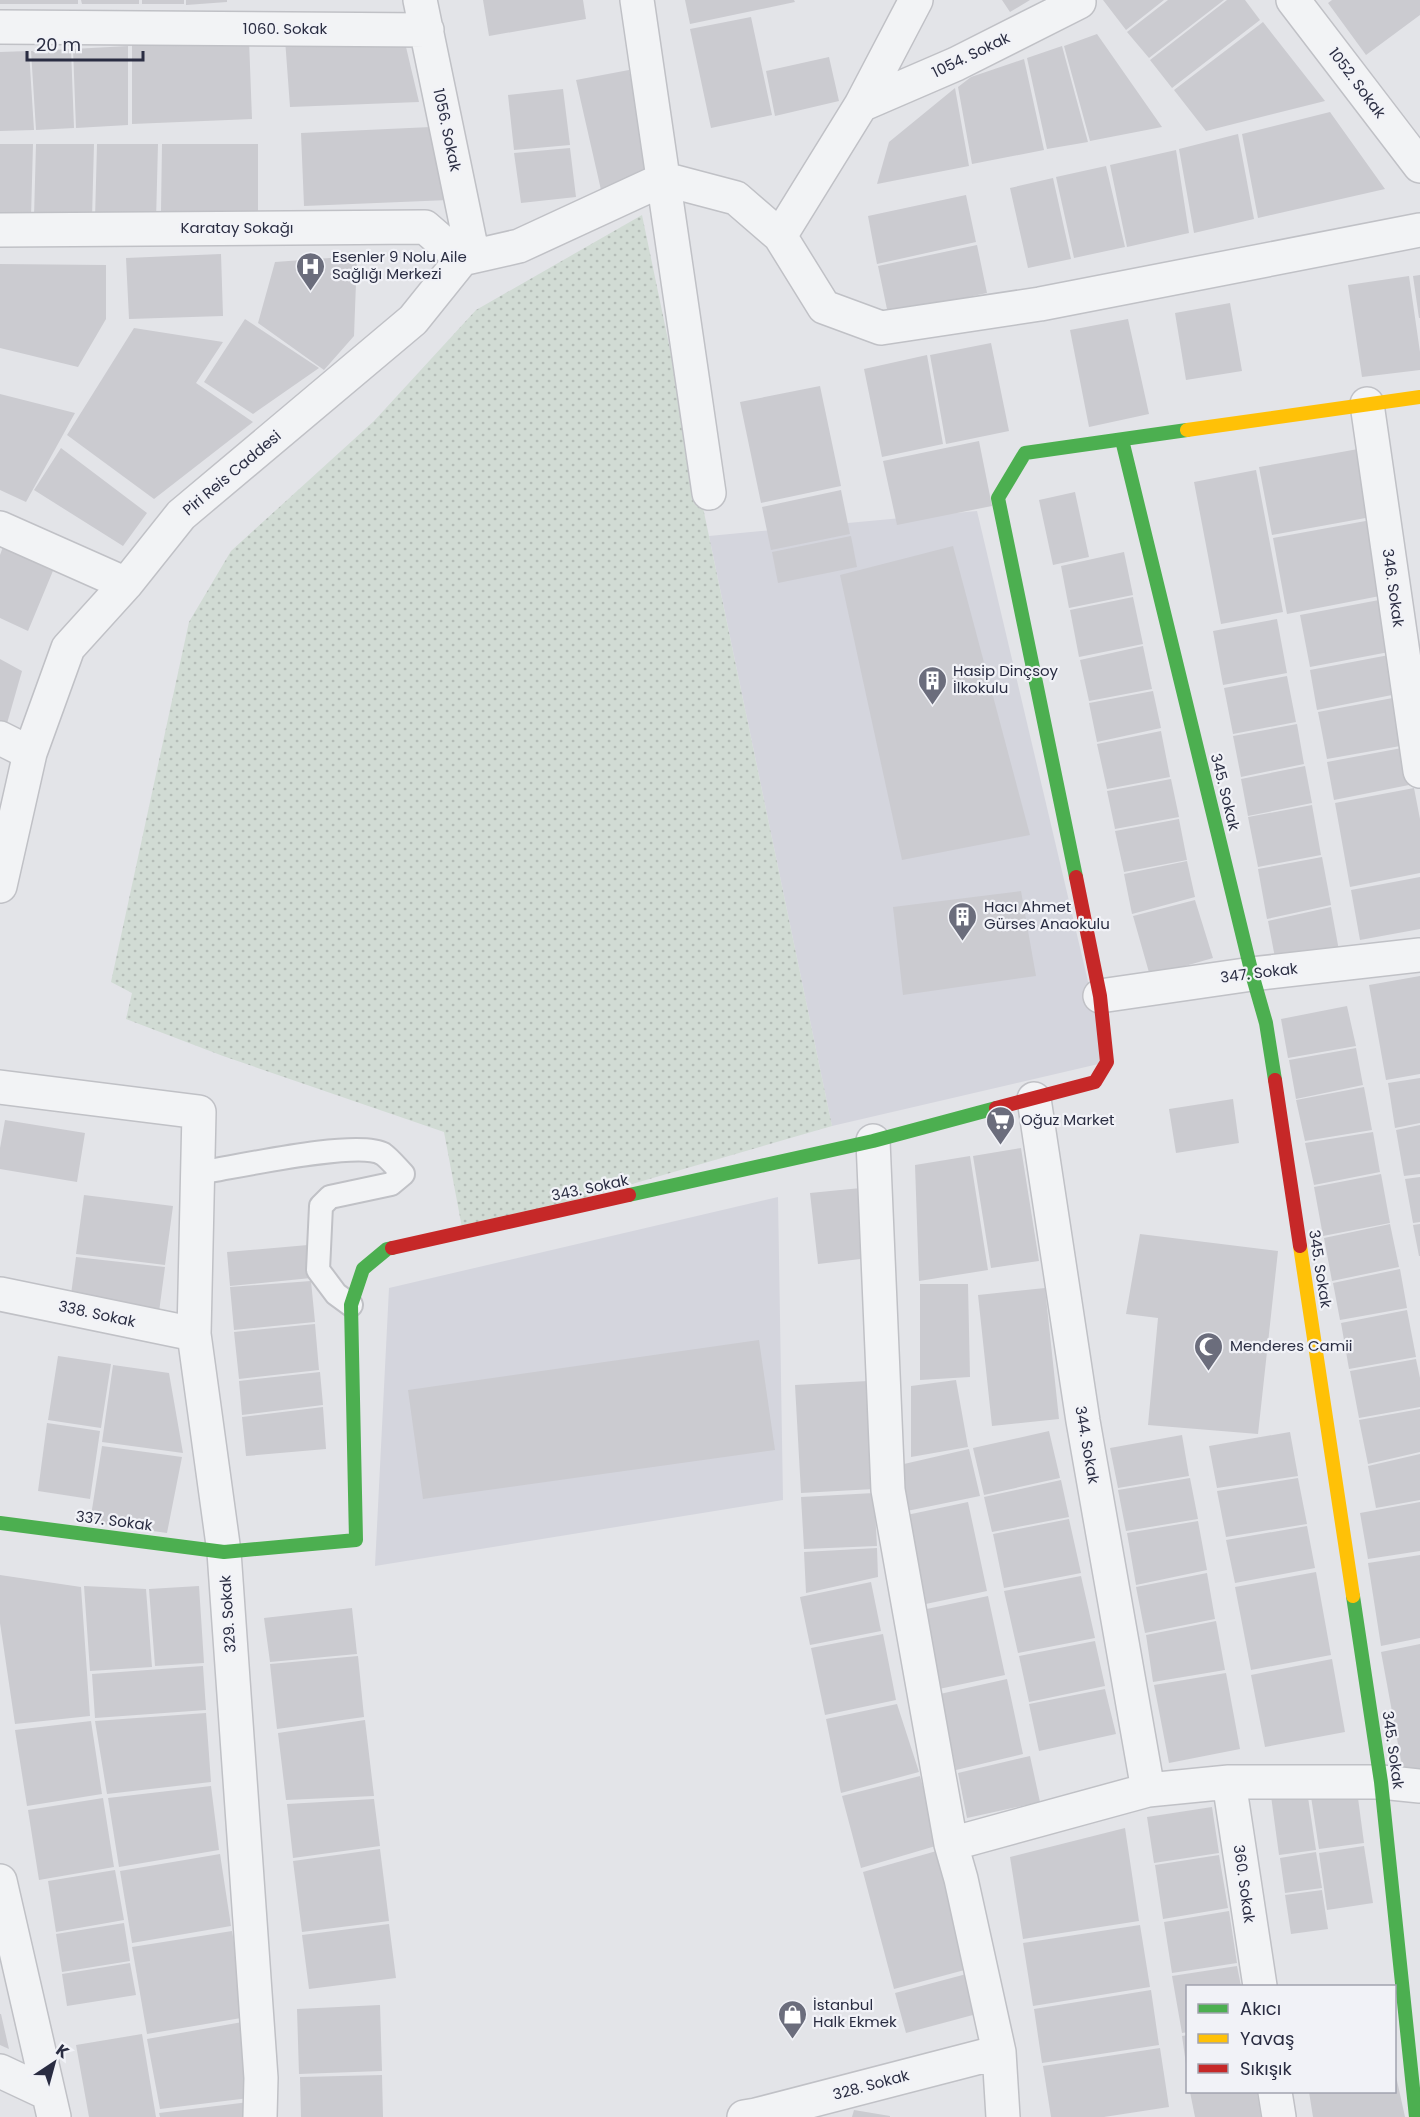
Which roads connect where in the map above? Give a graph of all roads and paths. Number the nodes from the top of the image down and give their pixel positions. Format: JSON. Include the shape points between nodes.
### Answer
{"nodes":[{"id":1,"x":637,"y":0,"type":"edge"},
{"id":2,"x":916,"y":0,"type":"edge"},
{"id":3,"x":1293,"y":0,"type":"edge"},
{"id":4,"x":1079,"y":2,"type":"dead end"},
{"id":5,"x":423,"y":15,"type":"edge"},
{"id":6,"x":0,"y":27,"type":"edge"},
{"id":7,"x":861,"y":105,"type":"junction"},
{"id":8,"x":1420,"y":166,"type":"edge"},
{"id":9,"x":664,"y":179,"type":"junction"},
{"id":10,"x":0,"y":230,"type":"edge"},
{"id":11,"x":1420,"y":230,"type":"edge"},
{"id":12,"x":780,"y":236,"type":"junction"},
{"id":13,"x":462,"y":259,"type":"junction"},
{"id":14,"x":1420,"y":397,"type":"edge"},
{"id":15,"x":1366,"y":404,"type":"junction"},
{"id":16,"x":1122,"y":440,"type":"junction"},
{"id":17,"x":709,"y":493,"type":"dead end"},
{"id":18,"x":0,"y":528,"type":"edge"},
{"id":19,"x":126,"y":584,"type":"junction"},
{"id":20,"x":0,"y":738,"type":"edge"},
{"id":21,"x":30,"y":753,"type":"junction"},
{"id":22,"x":1420,"y":771,"type":"edge"},
{"id":23,"x":0,"y":886,"type":"edge"},
{"id":24,"x":1420,"y":955,"type":"edge"},
{"id":25,"x":1252,"y":974,"type":"junction"},
{"id":26,"x":1100,"y":996,"type":"junction"},
{"id":27,"x":0,"y":1087,"type":"edge"},
{"id":28,"x":1034,"y":1099,"type":"junction"},
{"id":29,"x":873,"y":1141,"type":"junction"},
{"id":30,"x":198,"y":1173,"type":"junction"},
{"id":31,"x":0,"y":1294,"type":"edge"},
{"id":32,"x":351,"y":1305,"type":"junction"},
{"id":33,"x":194,"y":1335,"type":"junction"},
{"id":34,"x":0,"y":1523,"type":"edge"},
{"id":35,"x":356,"y":1540,"type":"joint"},
{"id":36,"x":224,"y":1552,"type":"junction"},
{"id":37,"x":1229,"y":1782,"type":"junction"},
{"id":38,"x":1381,"y":1782,"type":"junction"},
{"id":39,"x":1420,"y":1786,"type":"edge"},
{"id":40,"x":1148,"y":1790,"type":"junction"},
{"id":41,"x":951,"y":1844,"type":"junction"},
{"id":42,"x":0,"y":1881,"type":"edge"},
{"id":43,"x":1260,"y":1985,"type":"edge"},
{"id":44,"x":999,"y":2052,"type":"junction"},
{"id":45,"x":0,"y":2071,"type":"edge"},
{"id":46,"x":1275,"y":2093,"type":"edge"},
{"id":47,"x":50,"y":2105,"type":"edge"},
{"id":48,"x":828,"y":2106,"type":"edge"},
{"id":49,"x":260,"y":2117,"type":"edge"},
{"id":50,"x":744,"y":2117,"type":"edge"},
{"id":51,"x":1003,"y":2117,"type":"edge"},
{"id":52,"x":1279,"y":2117,"type":"edge"},
{"id":53,"x":1416,"y":2117,"type":"edge"}],
"edges":[{"from":1,"to":9,"type":"street"},
{"from":2,"to":7,"type":"street"},
{"from":3,"to":8,"type":"street","name":"1052. Sokak"},
{"from":4,"to":7,"type":"street","name":"1054. Sokak","via":[[956,64]]},
{"from":5,"to":6,"type":"street","name":"1060. Sokak"},
{"from":5,"to":13,"type":"street","name":"1056. Sokak","via":[[470,242]]},
{"from":7,"to":12,"type":"street"},
{"from":9,"to":12,"type":"street","via":[[736,198]]},
{"from":9,"to":13,"type":"street","via":[[519,246]]},
{"from":9,"to":17,"type":"street"},
{"from":10,"to":13,"type":"street","name":"Karatay Sokağı","via":[[425,227]]},
{"from":11,"to":12,"type":"street","via":[[1040,304],[881,328],[824,307]]},
{"from":13,"to":19,"type":"street","name":"Piri Reis Caddesi","via":[[413,320],[181,515]]},
{"from":14,"to":15,"type":"street"},
{"from":15,"to":16,"type":"street"},
{"from":15,"to":22,"type":"street","name":"346. Sokak"},
{"from":16,"to":25,"type":"street","name":"345. Sokak"},
{"from":16,"to":26,"type":"street","via":[[1025,453],[998,498]]},
{"from":18,"to":19,"type":"street"},
{"from":19,"to":21,"type":"street","name":"Piri Reis Caddesi","via":[[68,648]]},
{"from":20,"to":21,"type":"street"},
{"from":21,"to":23,"type":"street","name":"Piri Reis Caddesi"},
{"from":24,"to":25,"type":"street","name":"347. Sokak"},
{"from":25,"to":26,"type":"street","name":"347. Sokak"},
{"from":25,"to":38,"type":"street","name":"345. Sokak","via":[[1266,1023]]},
{"from":26,"to":28,"type":"street","name":"343. Sokak","via":[[1107,1062],[1095,1082]]},
{"from":27,"to":30,"type":"street","name":"329. Sokak","via":[[199,1112]]},
{"from":28,"to":29,"type":"street","name":"343. Sokak"},
{"from":28,"to":40,"type":"street","name":"344. Sokak","via":[[1083,1421]]},
{"from":29,"to":32,"type":"street","name":"343. Sokak","via":[[387,1249],[363,1269]]},
{"from":29,"to":41,"type":"street","via":[[888,1490]]},
{"from":30,"to":32,"type":"lane","via":[[340,1150],[383,1154],[403,1174],[391,1184],[330,1197],[321,1206],[318,1270],[336,1294]]},
{"from":30,"to":33,"type":"street","name":"329. Sokak"},
{"from":31,"to":33,"type":"street","name":"338. Sokak"},
{"from":32,"to":35,"type":"street","name":"343. Sokak"},
{"from":33,"to":36,"type":"street","name":"329. Sokak"},
{"from":34,"to":36,"type":"street","name":"337. Sokak"},
{"from":35,"to":36,"type":"street","name":"337. Sokak"},
{"from":36,"to":49,"type":"street","name":"329. Sokak","via":[[260,2066]]},
{"from":37,"to":38,"type":"street"},
{"from":37,"to":40,"type":"street"},
{"from":37,"to":43,"type":"street","name":"360. Sokak"},
{"from":38,"to":39,"type":"street"},
{"from":38,"to":53,"type":"street","name":"345. Sokak"},
{"from":40,"to":41,"type":"street"},
{"from":41,"to":44,"type":"street"},
{"from":42,"to":47,"type":"street"},
{"from":44,"to":48,"type":"street","name":"328. Sokak"},
{"from":44,"to":51,"type":"street"},
{"from":45,"to":47,"type":"street"},
{"from":46,"to":52,"type":"street"},
{"from":48,"to":50,"type":"street","name":"328. Sokak"}]}
